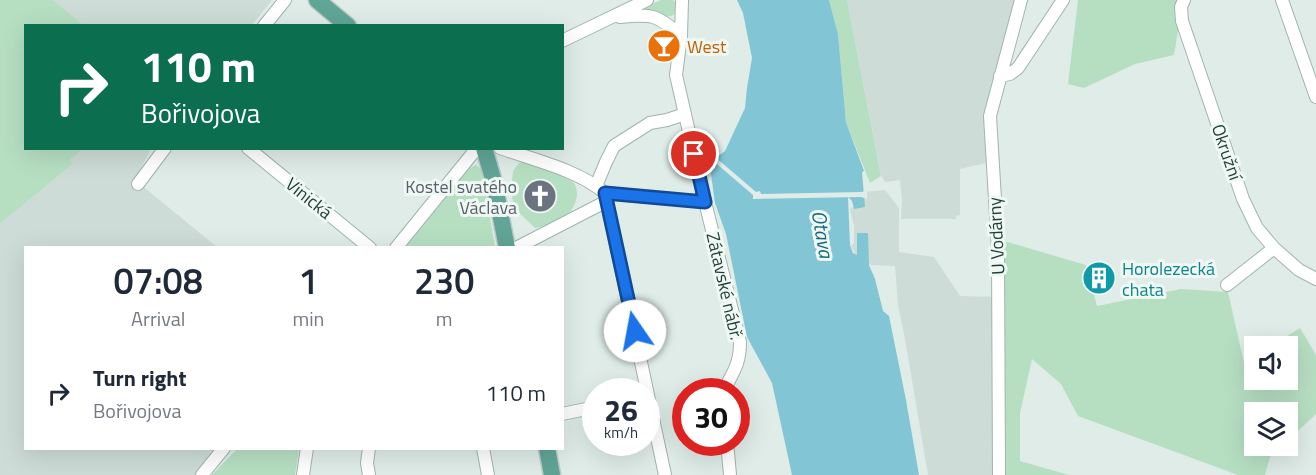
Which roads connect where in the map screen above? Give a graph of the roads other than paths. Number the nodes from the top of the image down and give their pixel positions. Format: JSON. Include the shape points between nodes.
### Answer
{"nodes":[{"id":1,"x":285,"y":0,"type":"edge"},
{"id":2,"x":317,"y":0,"type":"edge"},
{"id":3,"x":647,"y":0,"type":"edge"},
{"id":4,"x":682,"y":0,"type":"edge"},
{"id":5,"x":1021,"y":0,"type":"edge"},
{"id":6,"x":1063,"y":0,"type":"edge"},
{"id":7,"x":1184,"y":0,"type":"edge"},
{"id":8,"x":1282,"y":0,"type":"edge"},
{"id":9,"x":612,"y":17,"type":"junction"},
{"id":10,"x":266,"y":24,"type":"edge"},
{"id":11,"x":346,"y":24,"type":"edge"},
{"id":12,"x":681,"y":36,"type":"junction"},
{"id":13,"x":564,"y":40,"type":"edge"},
{"id":14,"x":1000,"y":76,"type":"junction"},
{"id":15,"x":1316,"y":97,"type":"edge"},
{"id":16,"x":685,"y":114,"type":"junction"},
{"id":17,"x":164,"y":150,"type":"edge"},
{"id":18,"x":250,"y":150,"type":"edge"},
{"id":19,"x":475,"y":150,"type":"edge"},
{"id":20,"x":485,"y":150,"type":"edge"},
{"id":21,"x":506,"y":150,"type":"edge"},
{"id":22,"x":138,"y":184,"type":"dead end"},
{"id":23,"x":603,"y":193,"type":"junction"},
{"id":24,"x":705,"y":202,"type":"junction"},
{"id":25,"x":368,"y":246,"type":"edge"},
{"id":26,"x":398,"y":246,"type":"edge"},
{"id":27,"x":507,"y":246,"type":"edge"},
{"id":28,"x":519,"y":246,"type":"edge"},
{"id":29,"x":1274,"y":248,"type":"junction"},
{"id":30,"x":1316,"y":279,"type":"edge"},
{"id":31,"x":1227,"y":285,"type":"dead end"},
{"id":32,"x":643,"y":378,"type":"edge"},
{"id":33,"x":731,"y":378,"type":"edge"},
{"id":34,"x":582,"y":410,"type":"edge"},
{"id":35,"x":564,"y":414,"type":"edge"},
{"id":36,"x":222,"y":450,"type":"edge"},
{"id":37,"x":307,"y":450,"type":"edge"},
{"id":38,"x":369,"y":450,"type":"edge"},
{"id":39,"x":483,"y":450,"type":"edge"},
{"id":40,"x":547,"y":450,"type":"edge"},
{"id":41,"x":660,"y":453,"type":"edge"},
{"id":42,"x":728,"y":456,"type":"edge"},
{"id":43,"x":202,"y":475,"type":"edge"},
{"id":44,"x":303,"y":475,"type":"edge"},
{"id":45,"x":369,"y":475,"type":"edge"},
{"id":46,"x":488,"y":475,"type":"edge"},
{"id":47,"x":552,"y":475,"type":"edge"},
{"id":48,"x":665,"y":475,"type":"edge"},
{"id":49,"x":730,"y":475,"type":"edge"},
{"id":50,"x":999,"y":475,"type":"edge"}],
"edges":[{"from":1,"to":10,"type":"street"},
{"from":2,"to":11,"type":"main road"},
{"from":3,"to":9,"type":"street"},
{"from":4,"to":12,"type":"street","name":"Zátavské nábř."},
{"from":5,"to":14,"type":"street","name":"U Vodárny"},
{"from":6,"to":14,"type":"street","via":[[1018,68]]},
{"from":7,"to":29,"type":"street","name":"Okružní","via":[[1182,21],[1242,199],[1257,228]]},
{"from":8,"to":15,"type":"street"},
{"from":9,"to":12,"type":"street","via":[[651,16]]},
{"from":9,"to":13,"type":"street"},
{"from":12,"to":16,"type":"street","name":"Zátavské nábř.","via":[[676,75]]},
{"from":14,"to":50,"type":"street","name":"U Vodárny","via":[[990,116],[999,249]]},
{"from":16,"to":23,"type":"street","via":[[650,123],[614,146],[606,162]]},
{"from":16,"to":24,"type":"street","name":"Zátavské nábř."},
{"from":17,"to":22,"type":"street"},
{"from":18,"to":25,"type":"street","name":"Vinická"},
{"from":19,"to":26,"type":"street"},
{"from":20,"to":27,"type":"main road"},
{"from":21,"to":23,"type":"street","via":[[568,172]]},
{"from":23,"to":24,"type":"street"},
{"from":23,"to":28,"type":"street"},
{"from":23,"to":32,"type":"street"},
{"from":24,"to":33,"type":"street","name":"Zátavské nábř.","via":[[740,342]]},
{"from":29,"to":30,"type":"street","name":"Okružní"},
{"from":29,"to":31,"type":"street"},
{"from":34,"to":35,"type":"street"},
{"from":36,"to":43,"type":"street"},
{"from":37,"to":44,"type":"street"},
{"from":38,"to":45,"type":"street"},
{"from":39,"to":46,"type":"street"},
{"from":40,"to":47,"type":"main road"},
{"from":41,"to":48,"type":"street"},
{"from":42,"to":49,"type":"street"}]}
